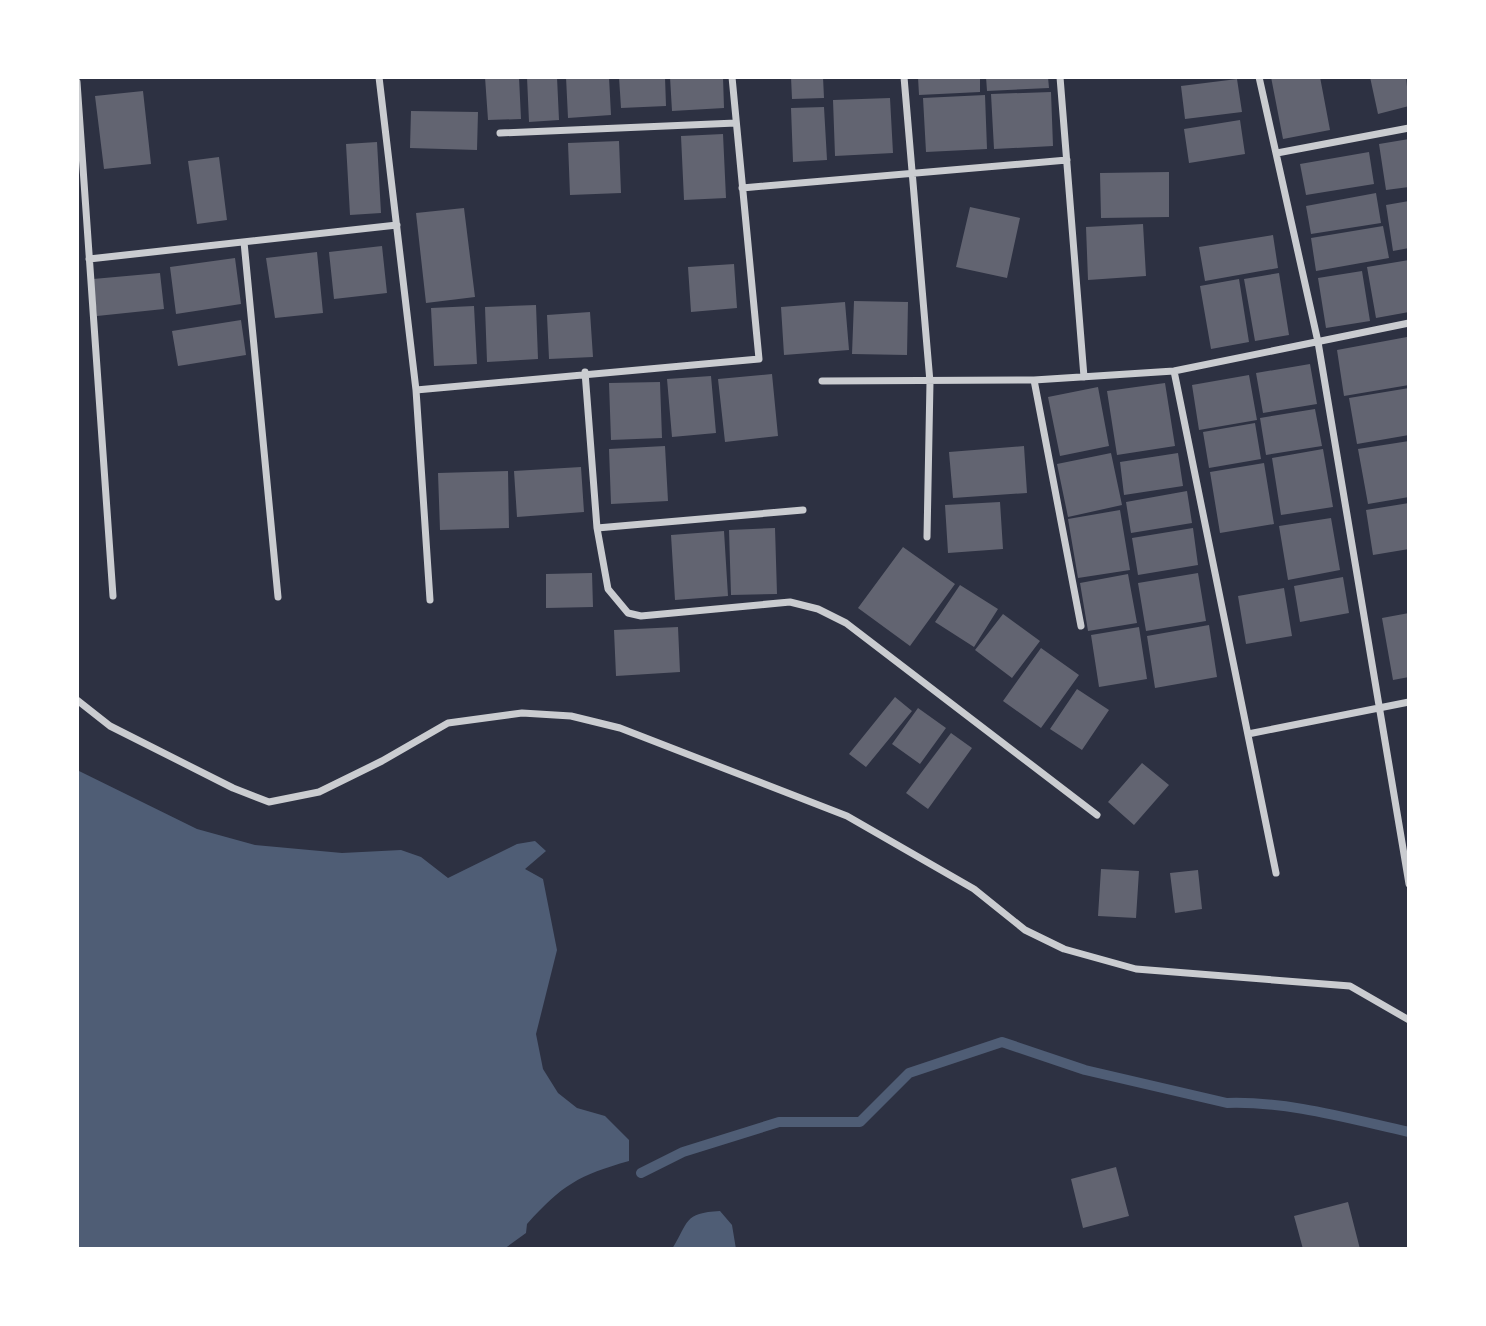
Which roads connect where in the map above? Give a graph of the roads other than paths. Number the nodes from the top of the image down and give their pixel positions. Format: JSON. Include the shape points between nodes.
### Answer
{"nodes":[{"id":1,"x":379,"y":77,"type":"edge"},
{"id":2,"x":732,"y":77,"type":"edge"},
{"id":3,"x":904,"y":77,"type":"edge"},
{"id":4,"x":1060,"y":77,"type":"edge"},
{"id":5,"x":1259,"y":77,"type":"edge"},
{"id":6,"x":77,"y":82,"type":"edge"},
{"id":7,"x":736,"y":123,"type":"junction"},
{"id":8,"x":1409,"y":128,"type":"edge"},
{"id":9,"x":500,"y":132,"type":"dead end"},
{"id":10,"x":1277,"y":153,"type":"junction"},
{"id":11,"x":1067,"y":160,"type":"junction"},
{"id":12,"x":913,"y":172,"type":"junction"},
{"id":13,"x":742,"y":188,"type":"junction"},
{"id":14,"x":397,"y":225,"type":"junction"},
{"id":15,"x":244,"y":242,"type":"junction"},
{"id":16,"x":89,"y":259,"type":"junction"},
{"id":17,"x":1409,"y":323,"type":"edge"},
{"id":18,"x":1318,"y":342,"type":"junction"},
{"id":19,"x":1174,"y":371,"type":"junction"},
{"id":20,"x":585,"y":372,"type":"junction"},
{"id":21,"x":1084,"y":377,"type":"junction"},
{"id":22,"x":1034,"y":380,"type":"junction"},
{"id":23,"x":822,"y":381,"type":"dead end"},
{"id":24,"x":930,"y":382,"type":"junction"},
{"id":25,"x":416,"y":390,"type":"junction"},
{"id":26,"x":803,"y":510,"type":"dead end"},
{"id":27,"x":597,"y":528,"type":"junction"},
{"id":28,"x":928,"y":537,"type":"dead end"},
{"id":29,"x":113,"y":596,"type":"dead end"},
{"id":30,"x":278,"y":597,"type":"dead end"},
{"id":31,"x":430,"y":600,"type":"dead end"},
{"id":32,"x":1081,"y":626,"type":"dead end"},
{"id":33,"x":77,"y":700,"type":"edge"},
{"id":34,"x":1409,"y":702,"type":"edge"},
{"id":35,"x":1378,"y":707,"type":"junction"},
{"id":36,"x":1248,"y":734,"type":"junction"},
{"id":37,"x":1097,"y":815,"type":"dead end"},
{"id":38,"x":1276,"y":873,"type":"dead end"},
{"id":39,"x":1409,"y":884,"type":"edge"},
{"id":40,"x":1409,"y":1020,"type":"edge"}],
"edges":[{"from":1,"to":14,"type":"street"},
{"from":2,"to":7,"type":"street"},
{"from":3,"to":12,"type":"street"},
{"from":4,"to":11,"type":"street"},
{"from":5,"to":10,"type":"street"},
{"from":6,"to":16,"type":"street"},
{"from":7,"to":9,"type":"street"},
{"from":7,"to":13,"type":"street"},
{"from":8,"to":10,"type":"street"},
{"from":10,"to":18,"type":"street"},
{"from":11,"to":12,"type":"street"},
{"from":11,"to":21,"type":"street"},
{"from":12,"to":13,"type":"street"},
{"from":12,"to":24,"type":"street"},
{"from":13,"to":20,"type":"street","via":[[759,359]]},
{"from":14,"to":15,"type":"street"},
{"from":14,"to":25,"type":"street"},
{"from":15,"to":16,"type":"street"},
{"from":15,"to":30,"type":"street"},
{"from":16,"to":29,"type":"street"},
{"from":17,"to":18,"type":"street"},
{"from":18,"to":19,"type":"street"},
{"from":18,"to":35,"type":"street"},
{"from":19,"to":21,"type":"street"},
{"from":19,"to":36,"type":"street"},
{"from":20,"to":25,"type":"street"},
{"from":20,"to":27,"type":"street"},
{"from":21,"to":22,"type":"street"},
{"from":22,"to":24,"type":"street"},
{"from":22,"to":32,"type":"street"},
{"from":23,"to":24,"type":"street"},
{"from":24,"to":28,"type":"street"},
{"from":25,"to":31,"type":"street"},
{"from":26,"to":27,"type":"street"},
{"from":27,"to":37,"type":"street","via":[[608,589],[628,613],[641,616],[790,602],[818,609],[846,623]]},
{"from":33,"to":40,"type":"street","via":[[110,726],[233,789],[269,802],[319,792],[448,723],[522,713],[583,719],[620,728],[847,816],[974,889],[1025,930],[1064,949],[1136,969],[1350,986]]},
{"from":34,"to":35,"type":"street"},
{"from":35,"to":36,"type":"street"},
{"from":35,"to":39,"type":"street"},
{"from":36,"to":38,"type":"street"}]}
